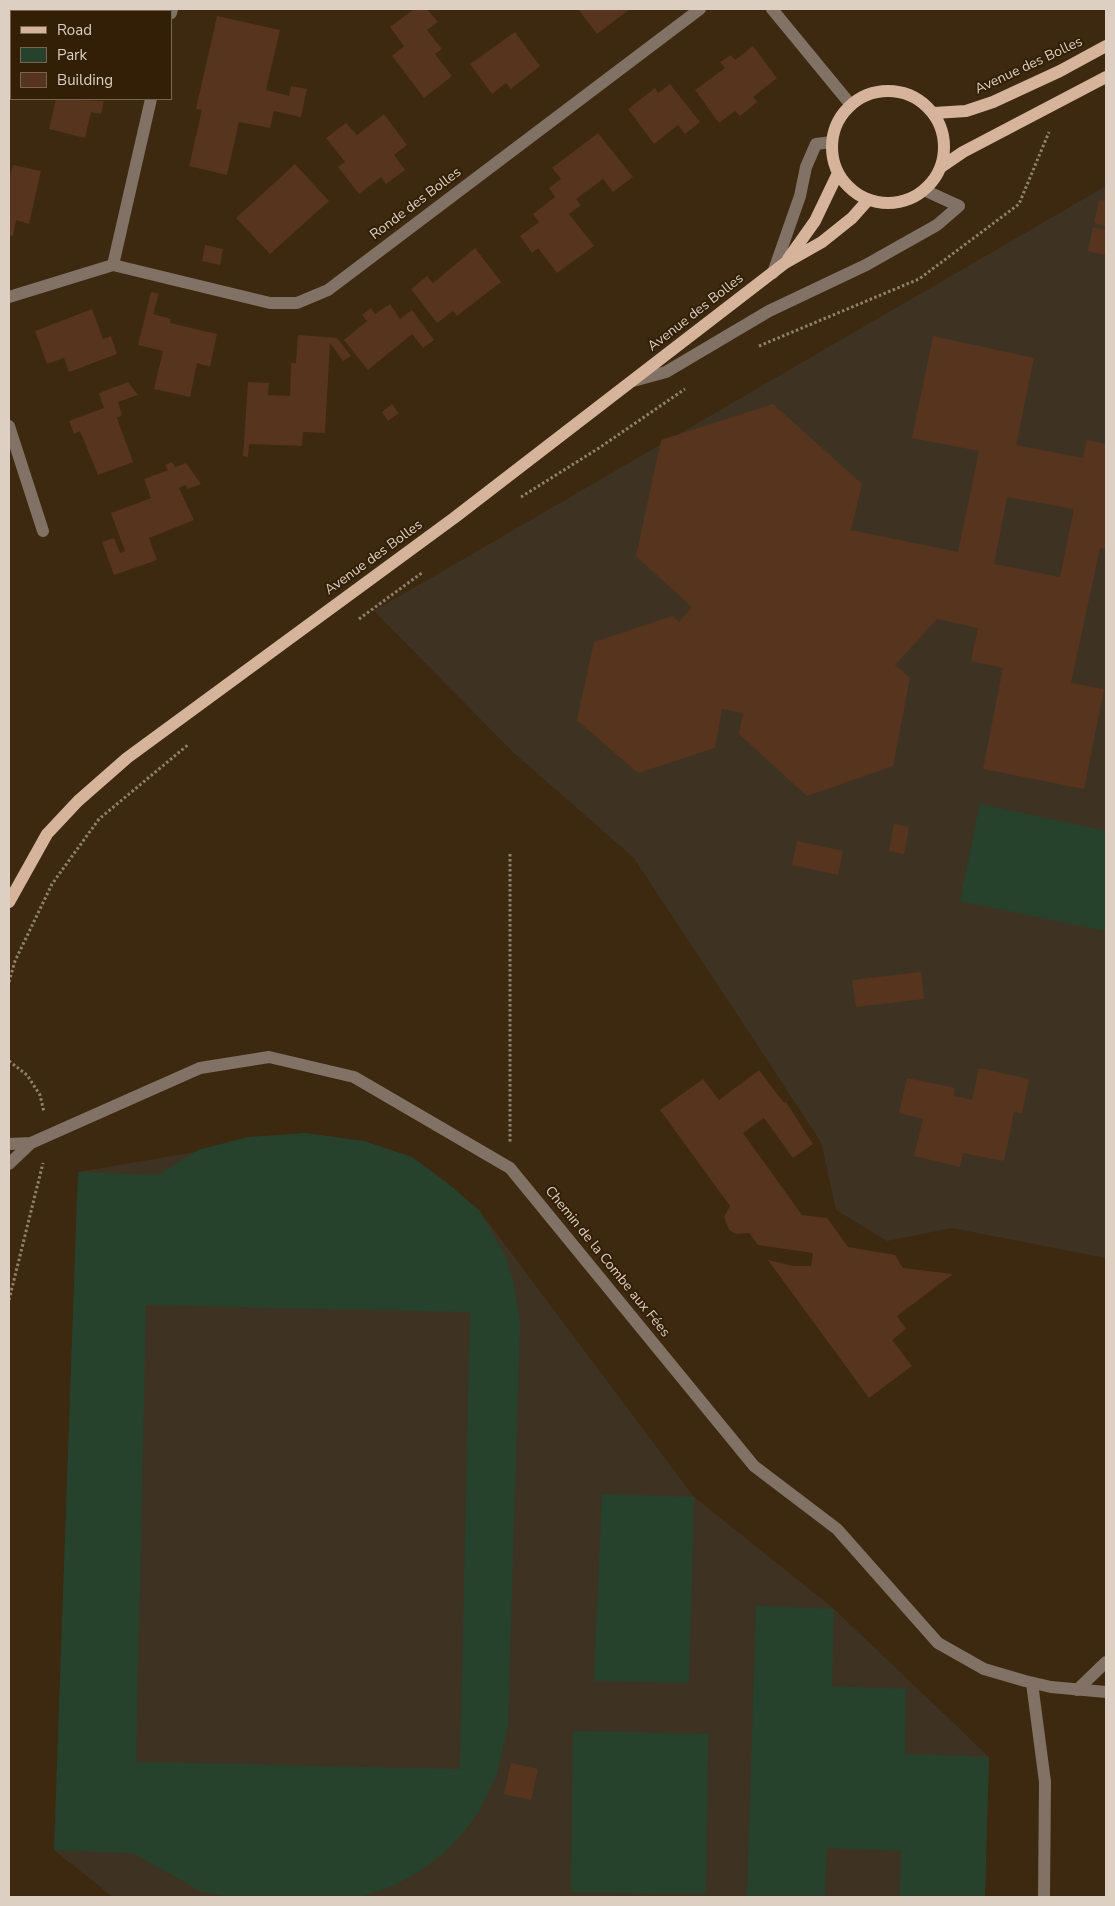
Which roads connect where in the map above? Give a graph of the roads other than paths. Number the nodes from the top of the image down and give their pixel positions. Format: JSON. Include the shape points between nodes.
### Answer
{"nodes":[{"id":1,"x":700,"y":9,"type":"edge"},
{"id":2,"x":772,"y":9,"type":"edge"},
{"id":3,"x":1106,"y":46,"type":"edge"},
{"id":4,"x":1106,"y":77,"type":"edge"},
{"id":5,"x":151,"y":100,"type":"edge"},
{"id":6,"x":851,"y":104,"type":"junction"},
{"id":7,"x":934,"y":113,"type":"junction"},
{"id":8,"x":832,"y":142,"type":"junction"},
{"id":9,"x":941,"y":167,"type":"junction"},
{"id":10,"x":838,"y":173,"type":"junction"},
{"id":11,"x":924,"y":190,"type":"junction"},
{"id":12,"x":868,"y":200,"type":"junction"},
{"id":13,"x":786,"y":263,"type":"junction"},
{"id":14,"x":113,"y":265,"type":"junction"},
{"id":15,"x":773,"y":274,"type":"junction"},
{"id":16,"x":9,"y":296,"type":"edge"},
{"id":17,"x":633,"y":381,"type":"junction"},
{"id":18,"x":9,"y":426,"type":"edge"},
{"id":19,"x":43,"y":531,"type":"dead end"},
{"id":20,"x":9,"y":900,"type":"edge"},
{"id":21,"x":31,"y":1143,"type":"junction"},
{"id":22,"x":9,"y":1144,"type":"edge"},
{"id":23,"x":9,"y":1164,"type":"edge"},
{"id":24,"x":1106,"y":1662,"type":"edge"},
{"id":25,"x":1032,"y":1683,"type":"junction"},
{"id":26,"x":1077,"y":1690,"type":"junction"},
{"id":27,"x":1106,"y":1692,"type":"edge"},
{"id":28,"x":1044,"y":1897,"type":"edge"}],
"edges":[{"from":1,"to":14,"type":"street","name":"Ronde des Bolles","via":[[328,290],[297,303],[270,303]]},
{"from":2,"to":6,"type":"street"},
{"from":3,"to":7,"type":"main road","name":"Avenue des Bolles","via":[[993,102],[966,111]]},
{"from":4,"to":9,"type":"main road","via":[[963,152]]},
{"from":5,"to":14,"type":"street"},
{"from":6,"to":7,"type":"main road","via":[[871,93],[888,90],[911,95]]},
{"from":6,"to":8,"type":"main road","via":[[838,121]]},
{"from":7,"to":9,"type":"main road","via":[[944,136]]},
{"from":8,"to":10,"type":"main road","via":[[832,156]]},
{"from":8,"to":15,"type":"street","via":[[816,144]]},
{"from":9,"to":11,"type":"main road"},
{"from":10,"to":12,"type":"main road","via":[[850,188]]},
{"from":10,"to":13,"type":"main road","name":"Avenue des Bolles","via":[[815,221]]},
{"from":11,"to":12,"type":"main road","via":[[904,201],[884,203]]},
{"from":11,"to":17,"type":"street","via":[[959,206],[937,225],[866,265],[769,311],[666,372]]},
{"from":12,"to":13,"type":"main road","name":"Avenue des Bolles","via":[[852,218],[822,242]]},
{"from":13,"to":15,"type":"main road","name":"Avenue des Bolles"},
{"from":14,"to":16,"type":"street"},
{"from":15,"to":17,"type":"main road","name":"Avenue des Bolles"},
{"from":17,"to":20,"type":"main road","name":"Avenue des Bolles","via":[[454,518],[127,758],[78,801],[48,834]]},
{"from":18,"to":19,"type":"street"},
{"from":21,"to":22,"type":"street"},
{"from":21,"to":23,"type":"street"},
{"from":21,"to":25,"type":"street","name":"Chemin de la Combe aux Fées","via":[[200,1068],[269,1056],[354,1077],[510,1168],[754,1466],[837,1529],[938,1643],[984,1669]]},
{"from":24,"to":26,"type":"street"},
{"from":25,"to":26,"type":"street","name":"Chemin de la Combe aux Fées"},
{"from":25,"to":28,"type":"street","via":[[1045,1782]]},
{"from":26,"to":27,"type":"street","name":"Chemin de la Combe aux Fées"}]}
